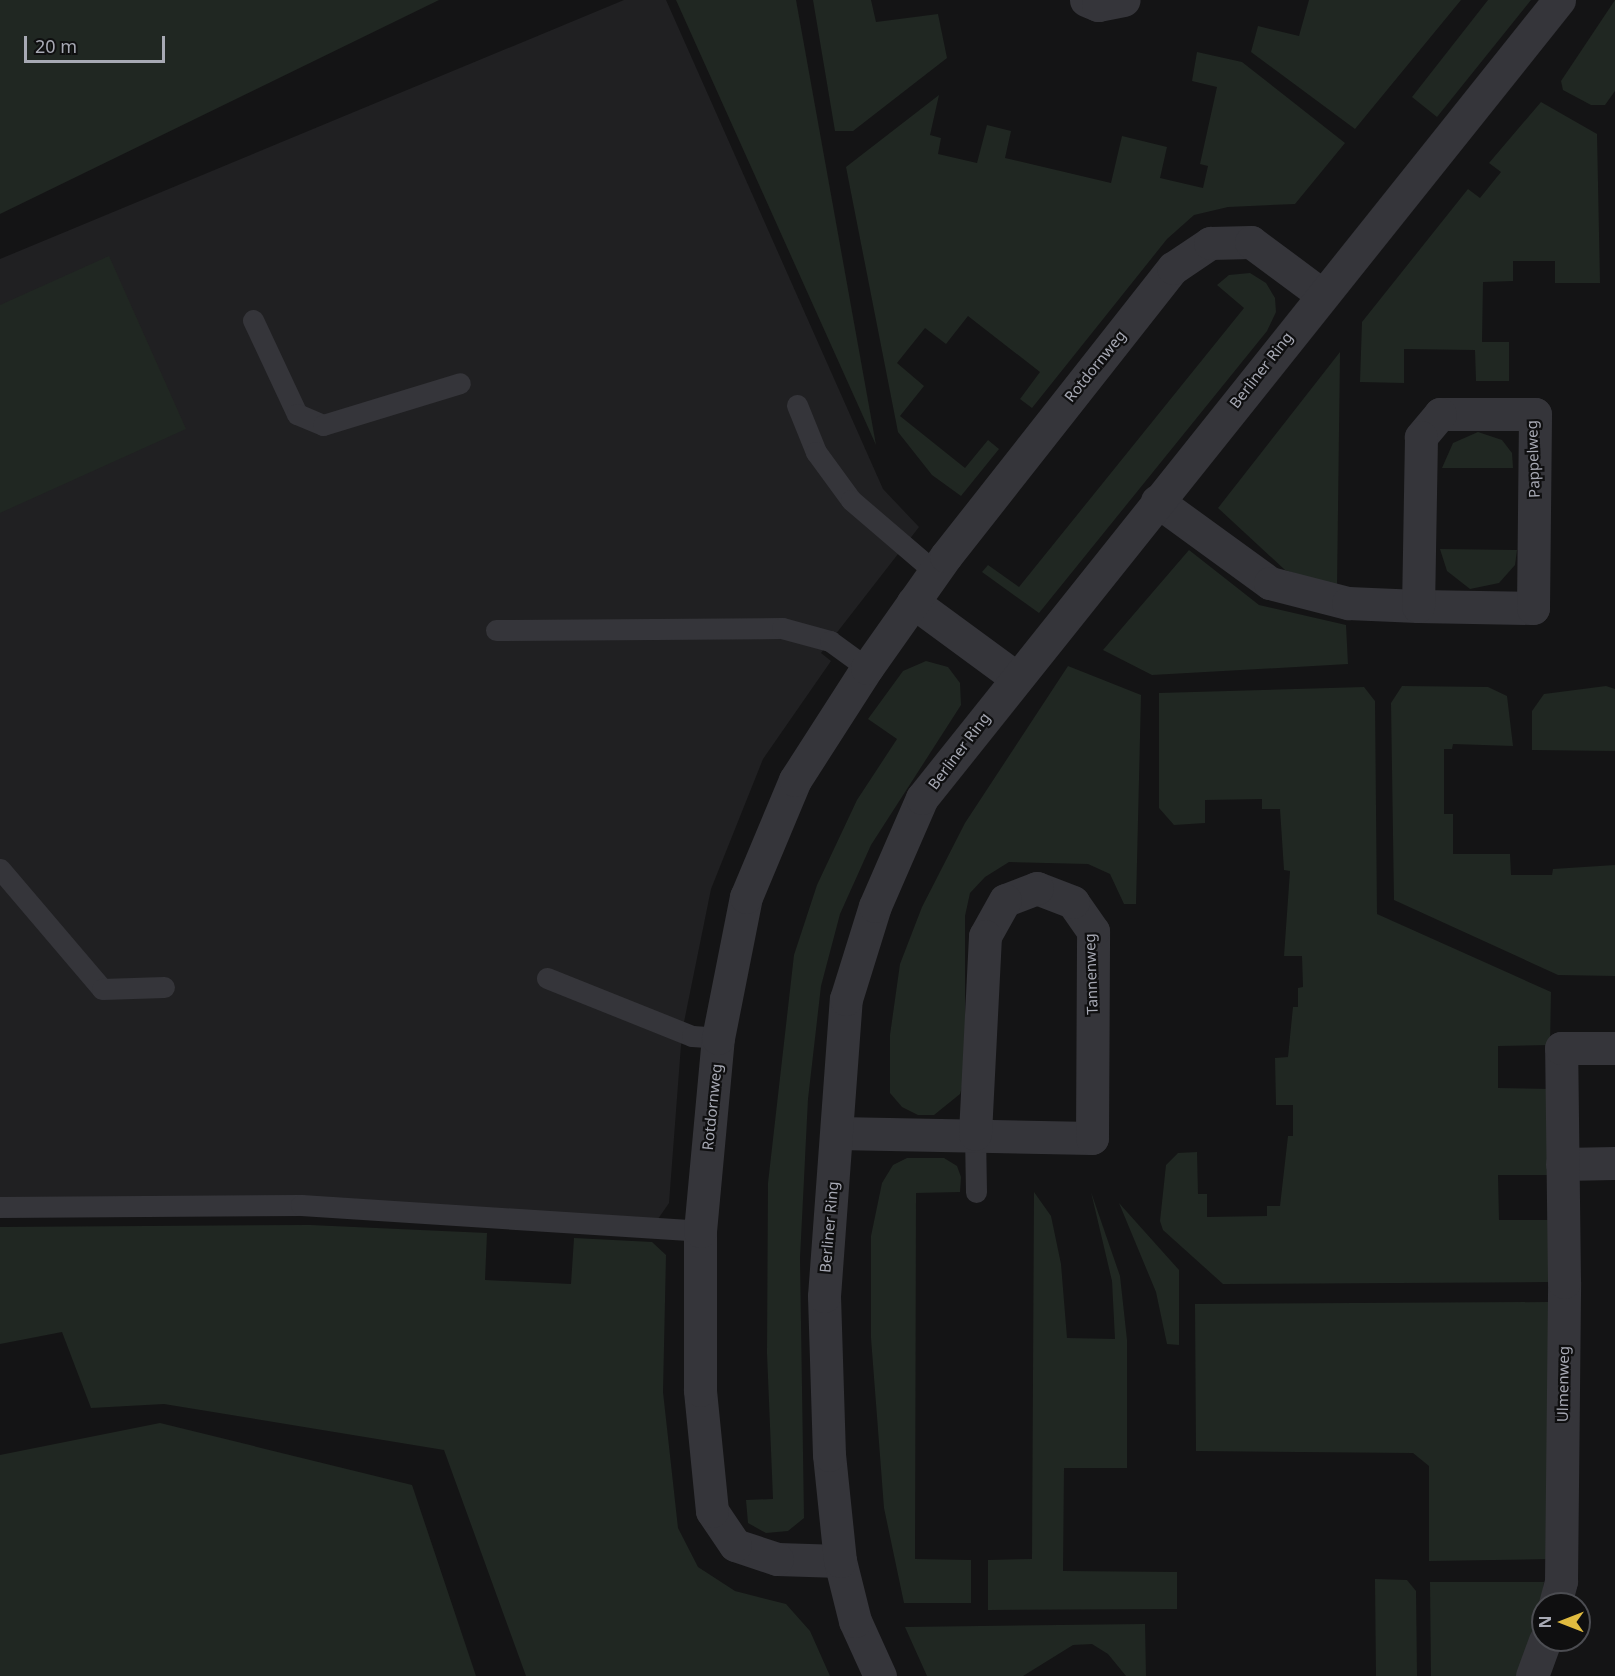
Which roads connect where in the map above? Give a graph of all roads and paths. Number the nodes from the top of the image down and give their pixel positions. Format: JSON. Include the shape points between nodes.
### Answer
{"nodes":[{"id":1,"x":1086,"y":0,"type":"edge"},
{"id":2,"x":1124,"y":0,"type":"edge"},
{"id":3,"x":1559,"y":0,"type":"edge"},
{"id":4,"x":1321,"y":294,"type":"junction"},
{"id":5,"x":253,"y":320,"type":"dead end"},
{"id":6,"x":460,"y":384,"type":"dead end"},
{"id":7,"x":797,"y":405,"type":"dead end"},
{"id":8,"x":1157,"y":501,"type":"junction"},
{"id":9,"x":935,"y":572,"type":"junction"},
{"id":10,"x":913,"y":602,"type":"junction"},
{"id":11,"x":1418,"y":606,"type":"junction"},
{"id":12,"x":496,"y":630,"type":"dead end"},
{"id":13,"x":867,"y":668,"type":"junction"},
{"id":14,"x":1015,"y":677,"type":"junction"},
{"id":15,"x":0,"y":869,"type":"edge"},
{"id":16,"x":547,"y":978,"type":"dead end"},
{"id":17,"x":164,"y":987,"type":"dead end"},
{"id":18,"x":718,"y":1038,"type":"junction"},
{"id":19,"x":1615,"y":1048,"type":"edge"},
{"id":20,"x":837,"y":1133,"type":"junction"},
{"id":21,"x":975,"y":1134,"type":"junction"},
{"id":22,"x":1615,"y":1163,"type":"edge"},
{"id":23,"x":1562,"y":1164,"type":"junction"},
{"id":24,"x":976,"y":1192,"type":"dead end"},
{"id":25,"x":0,"y":1207,"type":"edge"},
{"id":26,"x":700,"y":1231,"type":"junction"},
{"id":27,"x":840,"y":1561,"type":"junction"},
{"id":28,"x":1558,"y":1592,"type":"edge"},
{"id":29,"x":1541,"y":1652,"type":"edge"},
{"id":30,"x":880,"y":1676,"type":"edge"},
{"id":31,"x":1532,"y":1676,"type":"edge"}],
"edges":[{"from":1,"to":2,"type":"street","via":[[1098,5]]},
{"from":3,"to":4,"type":"street","name":"Berliner Ring"},
{"from":4,"to":8,"type":"street","name":"Berliner Ring"},
{"from":4,"to":9,"type":"street","name":"Rotdornweg","via":[[1251,242],[1210,243],[1173,268]]},
{"from":5,"to":6,"type":"lane","via":[[297,414],[323,425]]},
{"from":7,"to":9,"type":"lane","via":[[816,452],[851,500]]},
{"from":8,"to":11,"type":"street","name":"Pappelweg","via":[[1270,583],[1348,603]]},
{"from":8,"to":14,"type":"street","name":"Berliner Ring"},
{"from":9,"to":10,"type":"street","name":"Rotdornweg"},
{"from":10,"to":13,"type":"street","name":"Rotdornweg"},
{"from":10,"to":14,"type":"street"},
{"from":11,"to":11,"type":"street","name":"Pappelweg","via":[[1533,608],[1535,414],[1440,414],[1421,437]]},
{"from":12,"to":13,"type":"lane","via":[[782,628],[830,641]]},
{"from":13,"to":18,"type":"street","name":"Rotdornweg","via":[[795,780],[746,897]]},
{"from":14,"to":20,"type":"street","name":"Berliner Ring","via":[[922,798],[875,906],[846,999]]},
{"from":15,"to":17,"type":"lane","via":[[102,990]]},
{"from":16,"to":18,"type":"lane","via":[[692,1036]]},
{"from":18,"to":26,"type":"street","name":"Rotdornweg"},
{"from":19,"to":23,"type":"street","name":"Ulmenweg","via":[[1560,1048]]},
{"from":20,"to":21,"type":"street","name":"Tannenweg"},
{"from":20,"to":27,"type":"street","name":"Berliner Ring","via":[[824,1296],[829,1455]]},
{"from":21,"to":21,"type":"street","name":"Tannenweg","via":[[985,936],[1005,900],[1037,888],[1073,903],[1093,931],[1092,1138]]},
{"from":21,"to":24,"type":"lane"},
{"from":22,"to":23,"type":"street"},
{"from":23,"to":28,"type":"street","name":"Ulmenweg"},
{"from":25,"to":26,"type":"lane","via":[[301,1205]]},
{"from":26,"to":27,"type":"street","name":"Rotdornweg","via":[[700,1390],[712,1510],[735,1545],[777,1559]]},
{"from":27,"to":30,"type":"street","name":"Berliner Ring","via":[[855,1620]]},
{"from":29,"to":31,"type":"street"}]}
